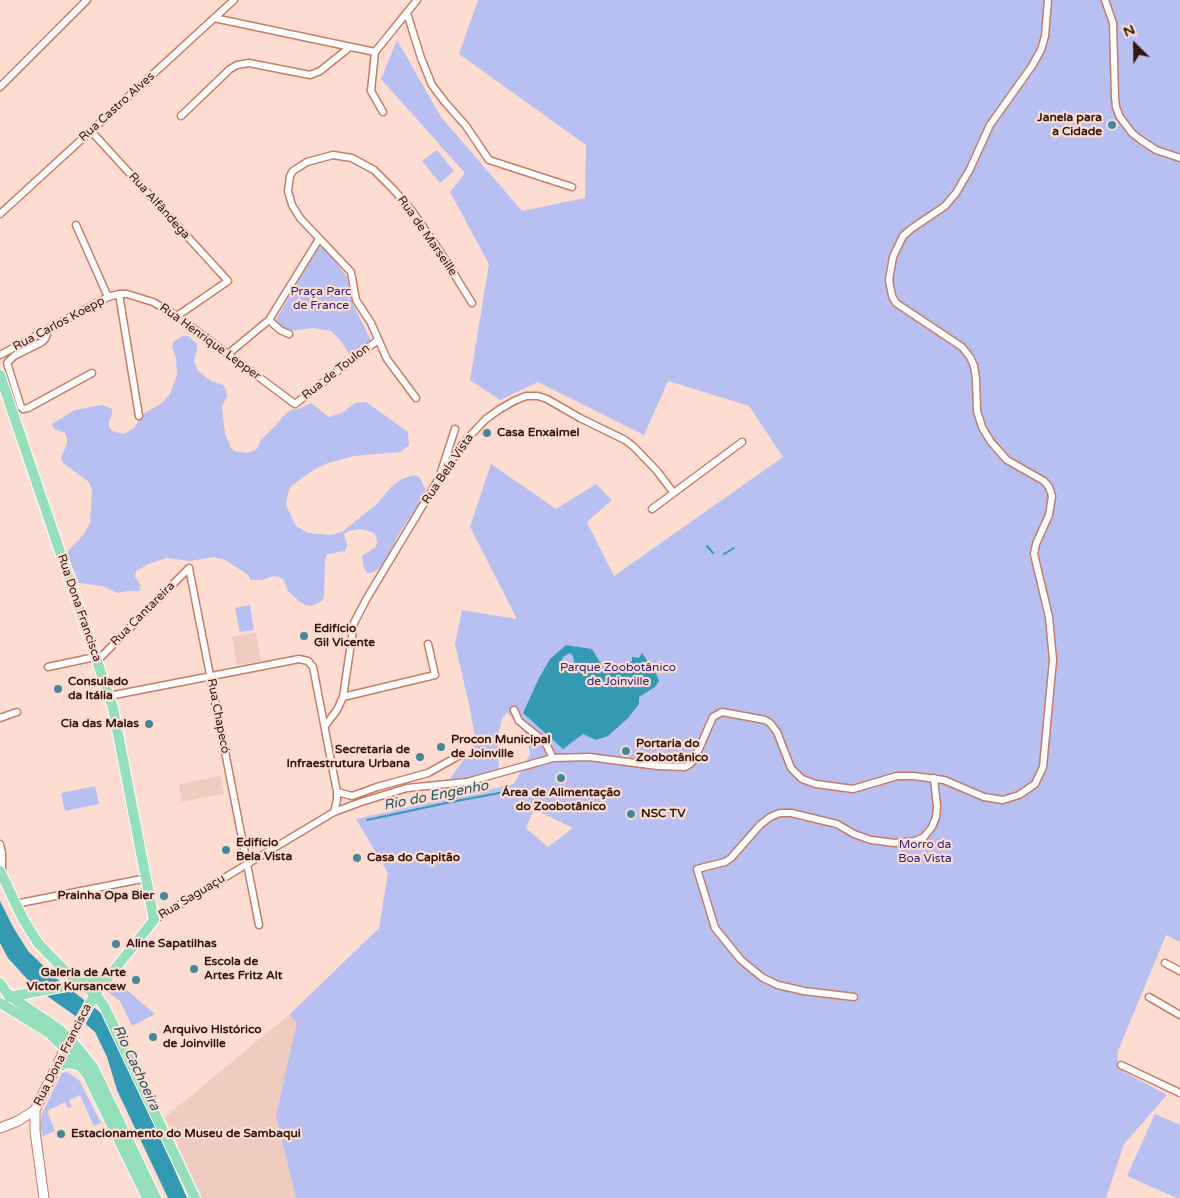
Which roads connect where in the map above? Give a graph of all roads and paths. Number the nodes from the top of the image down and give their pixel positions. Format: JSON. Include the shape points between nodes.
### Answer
{"nodes":[{"id":1,"x":88,"y":0,"type":"edge"},
{"id":2,"x":234,"y":0,"type":"edge"},
{"id":3,"x":417,"y":0,"type":"edge"},
{"id":4,"x":1048,"y":0,"type":"edge"},
{"id":5,"x":1105,"y":0,"type":"edge"},
{"id":6,"x":407,"y":12,"type":"junction"},
{"id":7,"x":214,"y":18,"type":"junction"},
{"id":8,"x":350,"y":47,"type":"junction"},
{"id":9,"x":375,"y":52,"type":"junction"},
{"id":10,"x":0,"y":87,"type":"edge"},
{"id":11,"x":383,"y":112,"type":"dead end"},
{"id":12,"x":181,"y":116,"type":"dead end"},
{"id":13,"x":91,"y":131,"type":"junction"},
{"id":14,"x":1180,"y":158,"type":"edge"},
{"id":15,"x":572,"y":187,"type":"dead end"},
{"id":16,"x":0,"y":214,"type":"edge"},
{"id":17,"x":76,"y":225,"type":"dead end"},
{"id":18,"x":319,"y":238,"type":"junction"},
{"id":19,"x":119,"y":294,"type":"junction"},
{"id":20,"x":108,"y":297,"type":"junction"},
{"id":21,"x":472,"y":303,"type":"dead end"},
{"id":22,"x":177,"y":316,"type":"junction"},
{"id":23,"x":269,"y":320,"type":"junction"},
{"id":24,"x":49,"y":329,"type":"junction"},
{"id":25,"x":289,"y":334,"type":"dead end"},
{"id":26,"x":378,"y":340,"type":"junction"},
{"id":27,"x":228,"y":354,"type":"junction"},
{"id":28,"x":0,"y":355,"type":"edge"},
{"id":29,"x":92,"y":373,"type":"dead end"},
{"id":30,"x":0,"y":375,"type":"edge"},
{"id":31,"x":416,"y":398,"type":"dead end"},
{"id":32,"x":295,"y":404,"type":"joint"},
{"id":33,"x":139,"y":416,"type":"dead end"},
{"id":34,"x":455,"y":429,"type":"dead end"},
{"id":35,"x":742,"y":442,"type":"dead end"},
{"id":36,"x":438,"y":480,"type":"junction"},
{"id":37,"x":673,"y":492,"type":"junction"},
{"id":38,"x":652,"y":509,"type":"dead end"},
{"id":39,"x":189,"y":568,"type":"joint"},
{"id":40,"x":428,"y":644,"type":"dead end"},
{"id":41,"x":96,"y":659,"type":"junction"},
{"id":42,"x":48,"y":667,"type":"dead end"},
{"id":43,"x":210,"y":676,"type":"junction"},
{"id":44,"x":109,"y":696,"type":"junction"},
{"id":45,"x":342,"y":697,"type":"junction"},
{"id":46,"x":514,"y":710,"type":"dead end"},
{"id":47,"x":17,"y":712,"type":"dead end"},
{"id":48,"x":0,"y":718,"type":"edge"},
{"id":49,"x":325,"y":726,"type":"junction"},
{"id":50,"x":462,"y":754,"type":"dead end"},
{"id":51,"x":553,"y":758,"type":"junction"},
{"id":52,"x":934,"y":778,"type":"junction"},
{"id":53,"x":396,"y":782,"type":"junction"},
{"id":54,"x":405,"y":789,"type":"junction"},
{"id":55,"x":337,"y":792,"type":"junction"},
{"id":56,"x":392,"y":792,"type":"junction"},
{"id":57,"x":358,"y":795,"type":"junction"},
{"id":58,"x":361,"y":802,"type":"junction"},
{"id":59,"x":334,"y":812,"type":"junction"},
{"id":60,"x":0,"y":844,"type":"edge"},
{"id":61,"x":246,"y":865,"type":"junction"},
{"id":62,"x":1,"y":874,"type":"edge"},
{"id":63,"x":147,"y":878,"type":"junction"},
{"id":64,"x":15,"y":904,"type":"junction"},
{"id":65,"x":154,"y":920,"type":"junction"},
{"id":66,"x":259,"y":925,"type":"dead end"},
{"id":67,"x":1165,"y":963,"type":"dead end"},
{"id":68,"x":1180,"y":971,"type":"edge"},
{"id":69,"x":108,"y":978,"type":"junction"},
{"id":70,"x":0,"y":983,"type":"edge"},
{"id":71,"x":81,"y":983,"type":"junction"},
{"id":72,"x":36,"y":993,"type":"junction"},
{"id":73,"x":12,"y":996,"type":"junction"},
{"id":74,"x":854,"y":997,"type":"dead end"},
{"id":75,"x":1149,"y":997,"type":"dead end"},
{"id":76,"x":93,"y":998,"type":"junction"},
{"id":77,"x":0,"y":1001,"type":"edge"},
{"id":78,"x":27,"y":1007,"type":"junction"},
{"id":79,"x":1180,"y":1015,"type":"edge"},
{"id":80,"x":27,"y":1018,"type":"junction"},
{"id":81,"x":68,"y":1044,"type":"junction"},
{"id":82,"x":1121,"y":1065,"type":"dead end"},
{"id":83,"x":81,"y":1066,"type":"junction"},
{"id":84,"x":56,"y":1067,"type":"junction"},
{"id":85,"x":1180,"y":1093,"type":"edge"},
{"id":86,"x":34,"y":1110,"type":"junction"},
{"id":87,"x":0,"y":1128,"type":"edge"},
{"id":88,"x":44,"y":1198,"type":"edge"},
{"id":89,"x":147,"y":1198,"type":"edge"},
{"id":90,"x":156,"y":1198,"type":"edge"},
{"id":91,"x":195,"y":1198,"type":"edge"}],
"edges":[{"from":1,"to":10,"type":"street"},
{"from":2,"to":7,"type":"street","name":"Rua Castro Alves"},
{"from":3,"to":6,"type":"street"},
{"from":4,"to":52,"type":"street","name":"Rua Saguaçu","via":[[1041,50],[1026,76],[988,130],[956,193],[945,206],[903,236],[892,257],[890,270],[890,289],[896,303],[962,347],[970,357],[976,379],[976,411],[991,442],[1007,460],[1044,481],[1052,496],[1049,515],[1034,554],[1050,617],[1053,660],[1046,745],[1039,777],[1028,790],[1003,800],[984,797]]},
{"from":5,"to":14,"type":"street","via":[[1114,23],[1115,97],[1120,117],[1132,133],[1156,150]]},
{"from":6,"to":9,"type":"street"},
{"from":6,"to":15,"type":"street","via":[[432,85],[489,160]]},
{"from":7,"to":8,"type":"street"},
{"from":7,"to":13,"type":"street","name":"Rua Castro Alves"},
{"from":8,"to":9,"type":"street"},
{"from":8,"to":12,"type":"street","via":[[320,72],[310,75],[249,63],[237,65]]},
{"from":9,"to":11,"type":"street","via":[[371,91]]},
{"from":13,"to":16,"type":"street","name":"Rua Castro Alves"},
{"from":13,"to":22,"type":"street","name":"Rua Alfândega","via":[[228,281]]},
{"from":17,"to":20,"type":"street"},
{"from":18,"to":21,"type":"street","name":"Rua de Marseille","via":[[292,205],[288,191],[290,176],[302,165],[325,156],[343,156],[360,161],[380,176],[412,212]]},
{"from":18,"to":23,"type":"street"},
{"from":18,"to":26,"type":"street","name":"Rua de Marseille","via":[[351,272],[356,300]]},
{"from":19,"to":20,"type":"street","name":"Rua Carlos Koepp"},
{"from":19,"to":22,"type":"street","name":"Rua Henrique Lepper","via":[[153,302]]},
{"from":19,"to":33,"type":"street"},
{"from":20,"to":24,"type":"street","name":"Rua Carlos Koepp"},
{"from":22,"to":27,"type":"street","name":"Rua Henrique Lepper"},
{"from":23,"to":25,"type":"street"},
{"from":23,"to":27,"type":"street"},
{"from":24,"to":28,"type":"street","name":"Rua Carlos Koepp"},
{"from":24,"to":29,"type":"street","via":[[46,339],[14,356],[8,363],[21,407],[28,408]]},
{"from":26,"to":31,"type":"street","name":"Rua de Marseille","via":[[392,366]]},
{"from":26,"to":32,"type":"street","name":"Rua de Toulon"},
{"from":27,"to":32,"type":"street","name":"Rua Henrique Lepper"},
{"from":30,"to":41,"type":"main road","name":"Rua Dona Francisca"},
{"from":34,"to":36,"type":"street"},
{"from":35,"to":37,"type":"street"},
{"from":36,"to":37,"type":"street","name":"Rua Bela Vista","via":[[465,441],[486,419],[514,401],[538,396],[630,444],[646,457]]},
{"from":36,"to":45,"type":"street","name":"Rua Bela Vista","via":[[356,616]]},
{"from":37,"to":38,"type":"street"},
{"from":39,"to":41,"type":"street","name":"Rua Cantareira"},
{"from":39,"to":43,"type":"street","name":"Rua Chapecó"},
{"from":40,"to":45,"type":"street","via":[[436,675]]},
{"from":41,"to":42,"type":"street"},
{"from":41,"to":44,"type":"main road","name":"Rua Dona Francisca"},
{"from":43,"to":44,"type":"street"},
{"from":43,"to":49,"type":"street","via":[[299,659],[308,661],[313,667]]},
{"from":43,"to":61,"type":"street","name":"Rua Chapecó"},
{"from":44,"to":63,"type":"main road","name":"Rua Dona Francisca"},
{"from":45,"to":49,"type":"street","name":"Rua Bela Vista"},
{"from":46,"to":51,"type":"street","via":[[519,720],[545,742]]},
{"from":47,"to":48,"type":"street"},
{"from":49,"to":55,"type":"street"},
{"from":50,"to":53,"type":"street","via":[[435,771]]},
{"from":51,"to":52,"type":"street","name":"Rua Saguaçu","via":[[589,757],[685,767],[694,760],[713,717],[717,713],[728,712],[770,724],[777,732],[792,768],[809,783],[853,789],[897,776]]},
{"from":51,"to":54,"type":"street","name":"Rua Saguaçu","via":[[467,782]]},
{"from":52,"to":74,"type":"street","via":[[936,817],[932,827],[915,841],[871,840],[837,824],[791,813],[780,814],[760,825],[725,862],[698,869],[715,928],[741,960],[763,978],[778,985]]},
{"from":53,"to":54,"type":"street"},
{"from":53,"to":56,"type":"street"},
{"from":53,"to":57,"type":"street"},
{"from":54,"to":56,"type":"street","name":"Rua Saguaçu"},
{"from":55,"to":57,"type":"street"},
{"from":55,"to":59,"type":"street"},
{"from":56,"to":58,"type":"street","name":"Rua Saguaçu"},
{"from":57,"to":58,"type":"street"},
{"from":58,"to":59,"type":"street","name":"Rua Saguaçu"},
{"from":59,"to":61,"type":"street","name":"Rua Saguaçu"},
{"from":60,"to":62,"type":"street"},
{"from":61,"to":65,"type":"street","name":"Rua Saguaçu"},
{"from":61,"to":66,"type":"street","name":"Rua Chapecó"},
{"from":62,"to":64,"type":"main road"},
{"from":63,"to":64,"type":"street"},
{"from":63,"to":65,"type":"main road","name":"Rua Dona Francisca"},
{"from":64,"to":71,"type":"main road","via":[[38,944]]},
{"from":65,"to":69,"type":"main road","name":"Rua Dona Francisca"},
{"from":67,"to":68,"type":"street"},
{"from":69,"to":71,"type":"main road","name":"Rua Dona Francisca"},
{"from":69,"to":76,"type":"main road","name":"Rua Dona Francisca"},
{"from":70,"to":73,"type":"main road"},
{"from":71,"to":72,"type":"main road","name":"Rua Dona Francisca"},
{"from":71,"to":76,"type":"main road"},
{"from":72,"to":73,"type":"main road","name":"Rua Dona Francisca"},
{"from":72,"to":78,"type":"main road"},
{"from":73,"to":77,"type":"main road","name":"Rua Dona Francisca"},
{"from":73,"to":78,"type":"main road"},
{"from":75,"to":79,"type":"street"},
{"from":76,"to":81,"type":"main road","name":"Rua Dona Francisca"},
{"from":76,"to":91,"type":"main road","via":[[110,1016]]},
{"from":77,"to":80,"type":"main road"},
{"from":78,"to":80,"type":"main road"},
{"from":78,"to":81,"type":"main road","via":[[54,1024]]},
{"from":80,"to":81,"type":"main road"},
{"from":81,"to":83,"type":"main road"},
{"from":81,"to":84,"type":"main road","name":"Rua Dona Francisca"},
{"from":81,"to":90,"type":"main road","via":[[88,1059],[98,1075]]},
{"from":82,"to":85,"type":"street"},
{"from":83,"to":84,"type":"main road","via":[[68,1063]]},
{"from":83,"to":89,"type":"main road","via":[[95,1088]]},
{"from":84,"to":86,"type":"main road","name":"Rua Dona Francisca"},
{"from":86,"to":87,"type":"main road"},
{"from":86,"to":88,"type":"main road","name":"Rua Dona Francisca"}]}
